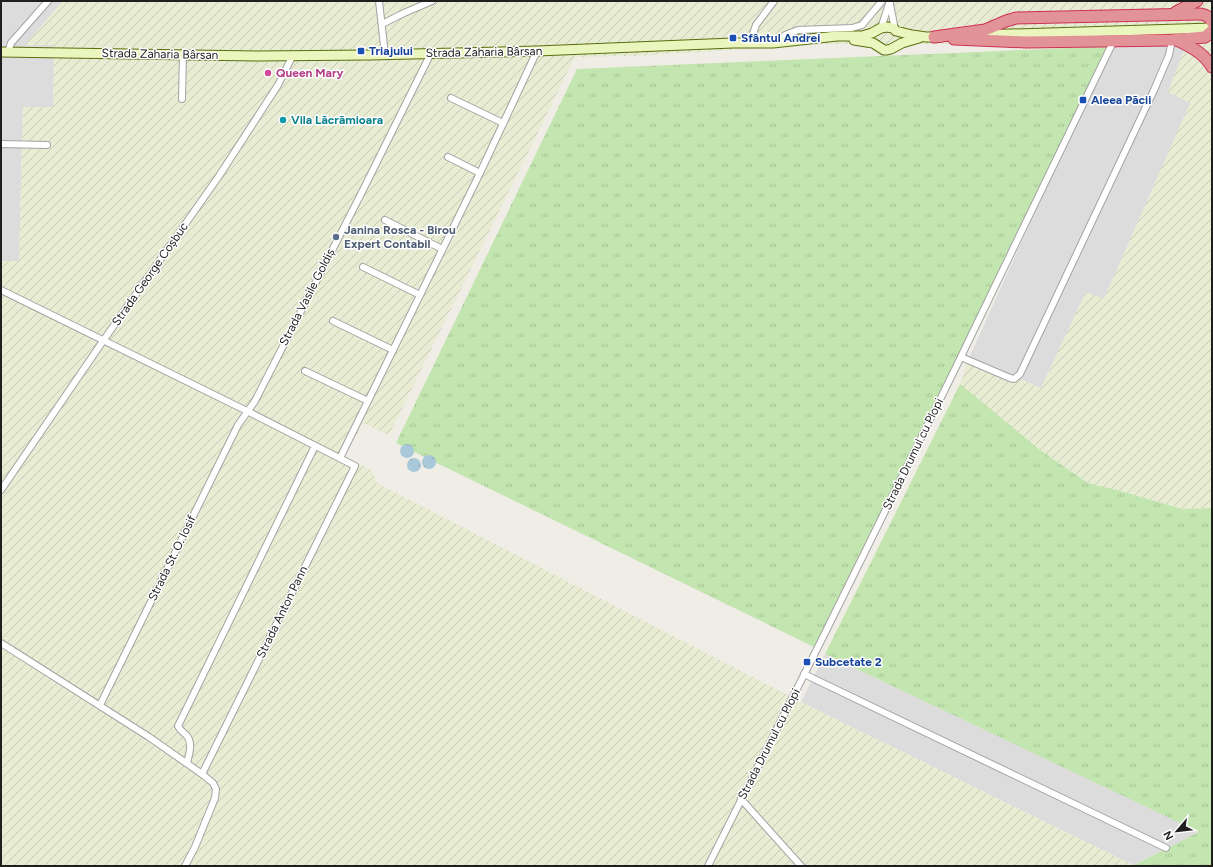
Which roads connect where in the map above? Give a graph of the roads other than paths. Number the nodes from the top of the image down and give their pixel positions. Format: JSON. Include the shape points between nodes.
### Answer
{"nodes":[{"id":1,"x":48,"y":1,"type":"edge"},
{"id":2,"x":379,"y":1,"type":"edge"},
{"id":3,"x":432,"y":1,"type":"edge"},
{"id":4,"x":774,"y":1,"type":"edge"},
{"id":5,"x":882,"y":1,"type":"edge"},
{"id":6,"x":1197,"y":1,"type":"edge"},
{"id":7,"x":890,"y":3,"type":"edge"},
{"id":8,"x":1172,"y":14,"type":"junction"},
{"id":9,"x":1212,"y":22,"type":"edge"},
{"id":10,"x":382,"y":24,"type":"junction"},
{"id":11,"x":1212,"y":28,"type":"edge"},
{"id":12,"x":880,"y":30,"type":"junction"},
{"id":13,"x":896,"y":30,"type":"junction"},
{"id":14,"x":1212,"y":31,"type":"edge"},
{"id":15,"x":930,"y":37,"type":"junction"},
{"id":16,"x":822,"y":38,"type":"junction"},
{"id":17,"x":1173,"y":39,"type":"junction"},
{"id":18,"x":1115,"y":40,"type":"junction"},
{"id":19,"x":780,"y":42,"type":"junction"},
{"id":20,"x":750,"y":43,"type":"junction"},
{"id":21,"x":878,"y":45,"type":"junction"},
{"id":22,"x":897,"y":45,"type":"junction"},
{"id":23,"x":538,"y":51,"type":"junction"},
{"id":24,"x":4,"y":52,"type":"edge"},
{"id":25,"x":431,"y":53,"type":"junction"},
{"id":26,"x":183,"y":54,"type":"junction"},
{"id":27,"x":293,"y":55,"type":"junction"},
{"id":28,"x":385,"y":55,"type":"junction"},
{"id":29,"x":1212,"y":67,"type":"edge"},
{"id":30,"x":451,"y":98,"type":"dead end"},
{"id":31,"x":182,"y":99,"type":"dead end"},
{"id":32,"x":503,"y":123,"type":"junction"},
{"id":33,"x":1,"y":144,"type":"edge"},
{"id":34,"x":47,"y":145,"type":"dead end"},
{"id":35,"x":448,"y":157,"type":"dead end"},
{"id":36,"x":480,"y":173,"type":"junction"},
{"id":37,"x":385,"y":220,"type":"dead end"},
{"id":38,"x":442,"y":249,"type":"junction"},
{"id":39,"x":362,"y":267,"type":"dead end"},
{"id":40,"x":1,"y":290,"type":"edge"},
{"id":41,"x":420,"y":295,"type":"junction"},
{"id":42,"x":333,"y":321,"type":"dead end"},
{"id":43,"x":103,"y":340,"type":"junction"},
{"id":44,"x":393,"y":350,"type":"junction"},
{"id":45,"x":961,"y":357,"type":"junction"},
{"id":46,"x":305,"y":371,"type":"dead end"},
{"id":47,"x":368,"y":401,"type":"junction"},
{"id":48,"x":247,"y":412,"type":"junction"},
{"id":49,"x":315,"y":446,"type":"junction"},
{"id":50,"x":340,"y":458,"type":"junction"},
{"id":51,"x":1,"y":490,"type":"edge"},
{"id":52,"x":1,"y":643,"type":"edge"},
{"id":53,"x":804,"y":674,"type":"junction"},
{"id":54,"x":100,"y":705,"type":"junction"},
{"id":55,"x":187,"y":763,"type":"junction"},
{"id":56,"x":202,"y":774,"type":"junction"},
{"id":57,"x":741,"y":799,"type":"junction"},
{"id":58,"x":1166,"y":848,"type":"dead end"},
{"id":59,"x":185,"y":866,"type":"edge"},
{"id":60,"x":708,"y":866,"type":"edge"},
{"id":61,"x":801,"y":866,"type":"edge"}],
"edges":[{"from":1,"to":24,"type":"street"},
{"from":2,"to":10,"type":"street"},
{"from":3,"to":10,"type":"street"},
{"from":4,"to":20,"type":"street","via":[[756,25]]},
{"from":5,"to":19,"type":"street","via":[[862,25],[852,28],[798,30],[785,35]]},
{"from":6,"to":8,"type":"highway"},
{"from":7,"to":12,"type":"street"},
{"from":7,"to":13,"type":"street"},
{"from":8,"to":9,"type":"highway","via":[[1204,14]]},
{"from":8,"to":15,"type":"highway","via":[[1016,18],[985,30]]},
{"from":10,"to":28,"type":"street"},
{"from":11,"to":15,"type":"main road"},
{"from":12,"to":13,"type":"main road","via":[[887,26]]},
{"from":12,"to":16,"type":"main road","via":[[862,36]]},
{"from":12,"to":21,"type":"main road","via":[[875,37]]},
{"from":13,"to":15,"type":"main road","via":[[905,34]]},
{"from":13,"to":22,"type":"main road","via":[[899,39]]},
{"from":14,"to":17,"type":"highway","via":[[1205,37]]},
{"from":15,"to":18,"type":"highway","via":[[1026,42]]},
{"from":15,"to":22,"type":"main road"},
{"from":16,"to":19,"type":"main road","name":"Strada Zaharia Bârsan"},
{"from":16,"to":21,"type":"main road"},
{"from":17,"to":18,"type":"highway"},
{"from":17,"to":29,"type":"highway","via":[[1197,50]]},
{"from":17,"to":45,"type":"street","via":[[1154,90],[1020,374],[1014,379],[1010,378]]},
{"from":18,"to":45,"type":"street","name":"Strada Drumul cu Plopi"},
{"from":19,"to":20,"type":"main road","name":"Strada Zaharia Bârsan"},
{"from":20,"to":23,"type":"main road","name":"Strada Zaharia Bârsan"},
{"from":21,"to":22,"type":"main road","via":[[887,50]]},
{"from":23,"to":25,"type":"main road","name":"Strada Zaharia Bârsan"},
{"from":23,"to":32,"type":"street"},
{"from":24,"to":26,"type":"main road","name":"Strada Zaharia Bârsan"},
{"from":25,"to":28,"type":"main road","name":"Strada Zaharia Bârsan"},
{"from":25,"to":48,"type":"street","name":"Strada Vasile Goldiș","via":[[255,401]]},
{"from":26,"to":27,"type":"main road","name":"Strada Zaharia Bârsan"},
{"from":26,"to":31,"type":"street"},
{"from":27,"to":28,"type":"main road","name":"Strada Zaharia Bârsan"},
{"from":27,"to":43,"type":"street","name":"Strada George Coșbuc","via":[[278,85],[219,176]]},
{"from":30,"to":32,"type":"street"},
{"from":32,"to":36,"type":"street"},
{"from":33,"to":34,"type":"street"},
{"from":35,"to":36,"type":"street"},
{"from":36,"to":38,"type":"street"},
{"from":37,"to":38,"type":"street"},
{"from":38,"to":41,"type":"street"},
{"from":39,"to":41,"type":"street"},
{"from":40,"to":43,"type":"street"},
{"from":41,"to":44,"type":"street"},
{"from":42,"to":44,"type":"street"},
{"from":43,"to":48,"type":"street"},
{"from":43,"to":51,"type":"street","name":"Strada George Coșbuc"},
{"from":44,"to":47,"type":"street"},
{"from":45,"to":53,"type":"street","name":"Strada Drumul cu Plopi"},
{"from":46,"to":47,"type":"street"},
{"from":47,"to":50,"type":"street"},
{"from":48,"to":49,"type":"street"},
{"from":48,"to":54,"type":"street","name":"Strada St. O. Iosif","via":[[228,444]]},
{"from":49,"to":50,"type":"street"},
{"from":49,"to":55,"type":"street","via":[[178,726],[190,741]]},
{"from":50,"to":56,"type":"street","name":"Strada Anton Pann","via":[[355,466]]},
{"from":52,"to":54,"type":"street"},
{"from":53,"to":57,"type":"street","name":"Strada Drumul cu Plopi"},
{"from":53,"to":58,"type":"street"},
{"from":54,"to":55,"type":"street"},
{"from":55,"to":56,"type":"street"},
{"from":56,"to":59,"type":"street","via":[[213,783],[216,789],[215,798]]},
{"from":57,"to":60,"type":"street","name":"Strada Drumul cu Plopi"},
{"from":57,"to":61,"type":"street"}]}
